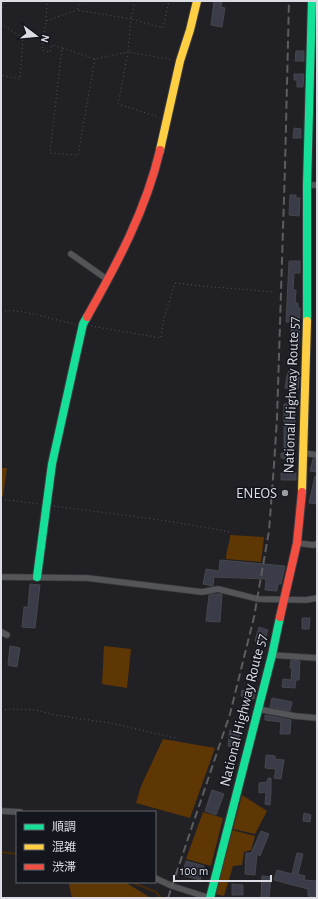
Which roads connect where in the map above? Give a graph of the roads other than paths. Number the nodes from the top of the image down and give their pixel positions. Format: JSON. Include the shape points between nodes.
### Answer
{"nodes":[{"id":1,"x":197,"y":1,"type":"edge"},
{"id":2,"x":312,"y":1,"type":"edge"},
{"id":3,"x":307,"y":185,"type":"junction"},
{"id":4,"x":317,"y":185,"type":"edge"},
{"id":5,"x":71,"y":254,"type":"dead end"},
{"id":6,"x":108,"y":280,"type":"junction"},
{"id":7,"x":303,"y":453,"type":"junction"},
{"id":8,"x":317,"y":455,"type":"edge"},
{"id":9,"x":297,"y":543,"type":"junction"},
{"id":10,"x":317,"y":544,"type":"edge"},
{"id":11,"x":1,"y":576,"type":"edge"},
{"id":12,"x":37,"y":577,"type":"junction"},
{"id":13,"x":317,"y":598,"type":"edge"},
{"id":14,"x":285,"y":599,"type":"junction"},
{"id":15,"x":272,"y":655,"type":"junction"},
{"id":16,"x":317,"y":658,"type":"edge"},
{"id":17,"x":258,"y":710,"type":"junction"},
{"id":18,"x":317,"y":718,"type":"edge"},
{"id":19,"x":1,"y":811,"type":"edge"},
{"id":20,"x":16,"y":812,"type":"edge"},
{"id":21,"x":156,"y":878,"type":"edge"},
{"id":22,"x":210,"y":898,"type":"edge"}],
"edges":[{"from":1,"to":6,"type":"main road","via":[[156,162],[139,216]]},
{"from":2,"to":3,"type":"main road","name":"National Highway Route 57"},
{"from":3,"to":4,"type":"street"},
{"from":3,"to":7,"type":"main road","name":"National Highway Route 57","via":[[308,303]]},
{"from":5,"to":6,"type":"street"},
{"from":6,"to":12,"type":"main road","via":[[83,324],[52,464]]},
{"from":7,"to":8,"type":"street"},
{"from":7,"to":9,"type":"main road","name":"National Highway Route 57"},
{"from":9,"to":10,"type":"street"},
{"from":9,"to":14,"type":"main road","name":"National Highway Route 57"},
{"from":11,"to":12,"type":"street"},
{"from":12,"to":14,"type":"street","via":[[87,578],[202,592],[218,589],[258,599]]},
{"from":13,"to":14,"type":"street"},
{"from":14,"to":15,"type":"main road","name":"National Highway Route 57"},
{"from":15,"to":16,"type":"street"},
{"from":15,"to":17,"type":"main road","name":"National Highway Route 57"},
{"from":17,"to":18,"type":"street"},
{"from":17,"to":22,"type":"main road","name":"National Highway Route 57"},
{"from":19,"to":20,"type":"street"},
{"from":21,"to":22,"type":"street"}]}
